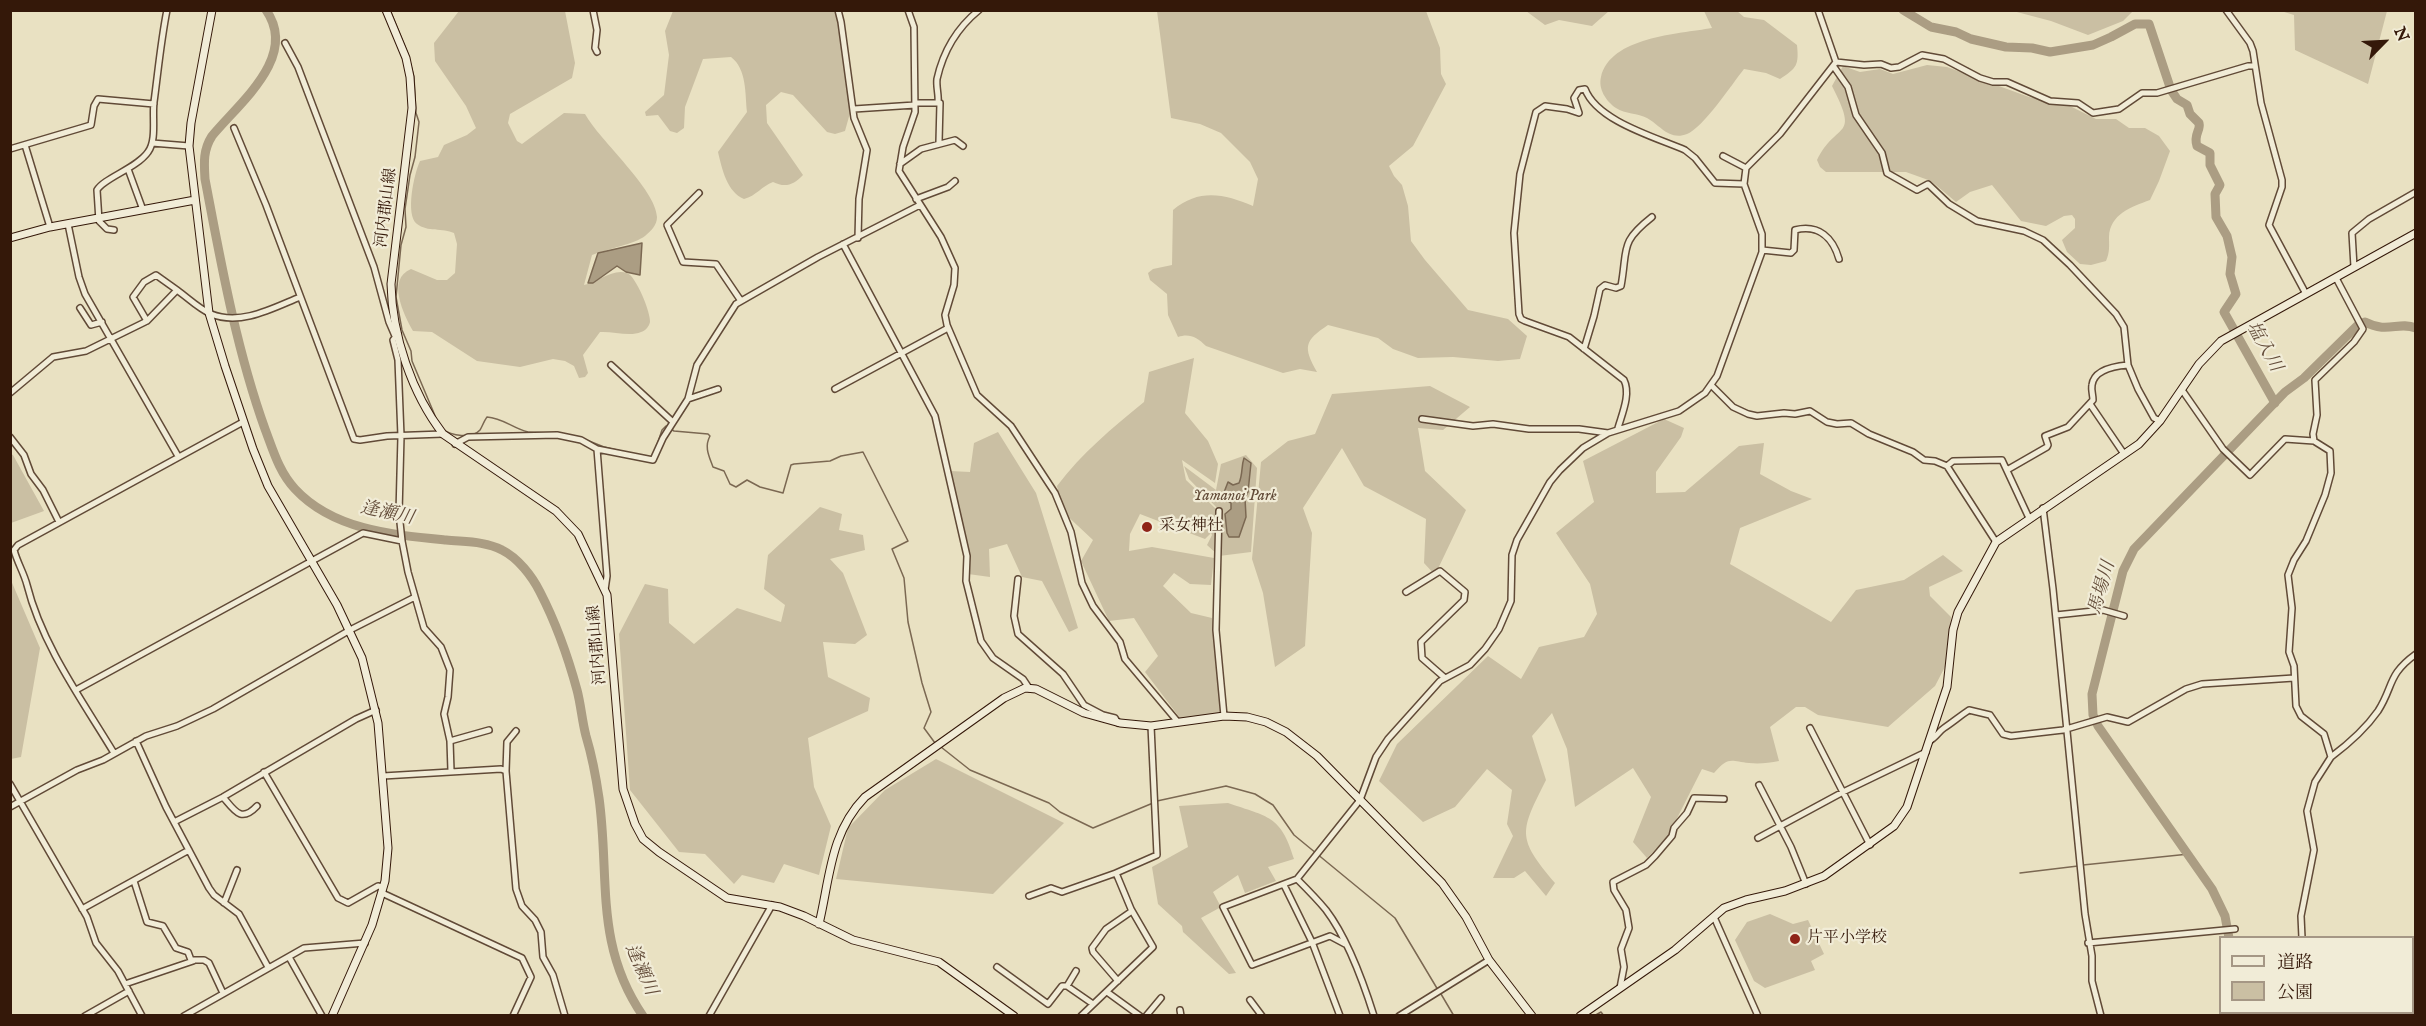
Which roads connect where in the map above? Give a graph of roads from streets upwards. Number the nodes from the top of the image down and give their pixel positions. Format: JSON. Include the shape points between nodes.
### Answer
{"nodes":[{"id":1,"x":167,"y":10,"type":"edge"},
{"id":2,"x":212,"y":10,"type":"edge"},
{"id":3,"x":386,"y":10,"type":"edge"},
{"id":4,"x":593,"y":10,"type":"edge"},
{"id":5,"x":838,"y":10,"type":"edge"},
{"id":6,"x":908,"y":10,"type":"edge"},
{"id":7,"x":979,"y":10,"type":"edge"},
{"id":8,"x":1818,"y":10,"type":"edge"},
{"id":9,"x":2226,"y":10,"type":"edge"},
{"id":10,"x":285,"y":43,"type":"dead end"},
{"id":11,"x":597,"y":52,"type":"dead end"},
{"id":12,"x":1835,"y":65,"type":"junction"},
{"id":13,"x":2255,"y":66,"type":"junction"},
{"id":14,"x":940,"y":103,"type":"dead end"},
{"id":15,"x":915,"y":104,"type":"junction"},
{"id":16,"x":154,"y":105,"type":"junction"},
{"id":17,"x":854,"y":109,"type":"junction"},
{"id":18,"x":234,"y":128,"type":"dead end"},
{"id":19,"x":939,"y":142,"type":"junction"},
{"id":20,"x":152,"y":143,"type":"junction"},
{"id":21,"x":25,"y":145,"type":"junction"},
{"id":22,"x":189,"y":146,"type":"junction"},
{"id":23,"x":963,"y":146,"type":"dead end"},
{"id":24,"x":10,"y":149,"type":"edge"},
{"id":25,"x":1723,"y":156,"type":"dead end"},
{"id":26,"x":900,"y":164,"type":"junction"},
{"id":27,"x":1746,"y":168,"type":"junction"},
{"id":28,"x":128,"y":169,"type":"junction"},
{"id":29,"x":955,"y":181,"type":"dead end"},
{"id":30,"x":1744,"y":184,"type":"junction"},
{"id":31,"x":2415,"y":192,"type":"edge"},
{"id":32,"x":699,"y":194,"type":"dead end"},
{"id":33,"x":916,"y":199,"type":"junction"},
{"id":34,"x":195,"y":200,"type":"junction"},
{"id":35,"x":921,"y":205,"type":"junction"},
{"id":36,"x":143,"y":210,"type":"junction"},
{"id":37,"x":1652,"y":217,"type":"dead end"},
{"id":38,"x":98,"y":218,"type":"junction"},
{"id":39,"x":68,"y":224,"type":"junction"},
{"id":40,"x":50,"y":227,"type":"junction"},
{"id":41,"x":114,"y":230,"type":"dead end"},
{"id":42,"x":2415,"y":233,"type":"edge"},
{"id":43,"x":10,"y":238,"type":"edge"},
{"id":44,"x":858,"y":238,"type":"junction"},
{"id":45,"x":843,"y":244,"type":"junction"},
{"id":46,"x":1762,"y":250,"type":"junction"},
{"id":47,"x":1839,"y":260,"type":"dead end"},
{"id":48,"x":2354,"y":267,"type":"junction"},
{"id":49,"x":2336,"y":278,"type":"junction"},
{"id":50,"x":177,"y":290,"type":"junction"},
{"id":51,"x":2306,"y":294,"type":"junction"},
{"id":52,"x":300,"y":297,"type":"junction"},
{"id":53,"x":741,"y":301,"type":"junction"},
{"id":54,"x":80,"y":308,"type":"dead end"},
{"id":55,"x":209,"y":313,"type":"junction"},
{"id":56,"x":147,"y":321,"type":"junction"},
{"id":57,"x":102,"y":322,"type":"junction"},
{"id":58,"x":948,"y":328,"type":"junction"},
{"id":59,"x":397,"y":335,"type":"junction"},
{"id":60,"x":111,"y":340,"type":"junction"},
{"id":61,"x":1584,"y":349,"type":"junction"},
{"id":62,"x":900,"y":354,"type":"junction"},
{"id":63,"x":611,"y":365,"type":"dead end"},
{"id":64,"x":2128,"y":365,"type":"junction"},
{"id":65,"x":1711,"y":385,"type":"junction"},
{"id":66,"x":718,"y":389,"type":"dead end"},
{"id":67,"x":835,"y":389,"type":"dead end"},
{"id":68,"x":2182,"y":390,"type":"junction"},
{"id":69,"x":10,"y":393,"type":"edge"},
{"id":70,"x":688,"y":399,"type":"junction"},
{"id":71,"x":2090,"y":404,"type":"junction"},
{"id":72,"x":1422,"y":419,"type":"dead end"},
{"id":73,"x":2160,"y":421,"type":"junction"},
{"id":74,"x":243,"y":422,"type":"junction"},
{"id":75,"x":673,"y":422,"type":"junction"},
{"id":76,"x":1618,"y":428,"type":"junction"},
{"id":77,"x":1608,"y":433,"type":"junction"},
{"id":78,"x":443,"y":434,"type":"junction"},
{"id":79,"x":401,"y":436,"type":"junction"},
{"id":80,"x":10,"y":437,"type":"edge"},
{"id":81,"x":2314,"y":441,"type":"junction"},
{"id":82,"x":455,"y":444,"type":"junction"},
{"id":83,"x":597,"y":448,"type":"junction"},
{"id":84,"x":2124,"y":454,"type":"junction"},
{"id":85,"x":178,"y":456,"type":"junction"},
{"id":86,"x":1947,"y":466,"type":"junction"},
{"id":87,"x":2007,"y":470,"type":"junction"},
{"id":88,"x":2043,"y":508,"type":"junction"},
{"id":89,"x":1219,"y":511,"type":"dead end"},
{"id":90,"x":2029,"y":518,"type":"junction"},
{"id":91,"x":59,"y":522,"type":"junction"},
{"id":92,"x":402,"y":541,"type":"junction"},
{"id":93,"x":1996,"y":542,"type":"junction"},
{"id":94,"x":311,"y":561,"type":"junction"},
{"id":95,"x":1018,"y":579,"type":"dead end"},
{"id":96,"x":605,"y":590,"type":"junction"},
{"id":97,"x":1406,"y":592,"type":"dead end"},
{"id":98,"x":415,"y":597,"type":"junction"},
{"id":99,"x":2056,"y":615,"type":"junction"},
{"id":100,"x":2124,"y":616,"type":"dead end"},
{"id":101,"x":350,"y":630,"type":"junction"},
{"id":102,"x":2415,"y":654,"type":"edge"},
{"id":103,"x":1445,"y":678,"type":"junction"},
{"id":104,"x":2294,"y":678,"type":"junction"},
{"id":105,"x":1029,"y":688,"type":"junction"},
{"id":106,"x":76,"y":690,"type":"junction"},
{"id":107,"x":376,"y":710,"type":"junction"},
{"id":108,"x":1224,"y":716,"type":"junction"},
{"id":109,"x":1178,"y":722,"type":"junction"},
{"id":110,"x":1118,"y":723,"type":"junction"},
{"id":111,"x":1151,"y":726,"type":"junction"},
{"id":112,"x":1810,"y":728,"type":"dead end"},
{"id":113,"x":2067,"y":728,"type":"junction"},
{"id":114,"x":489,"y":730,"type":"dead end"},
{"id":115,"x":516,"y":731,"type":"dead end"},
{"id":116,"x":136,"y":741,"type":"junction"},
{"id":117,"x":450,"y":741,"type":"junction"},
{"id":118,"x":1929,"y":741,"type":"junction"},
{"id":119,"x":1926,"y":752,"type":"junction"},
{"id":120,"x":114,"y":753,"type":"junction"},
{"id":121,"x":2331,"y":757,"type":"junction"},
{"id":122,"x":451,"y":771,"type":"junction"},
{"id":123,"x":506,"y":771,"type":"junction"},
{"id":124,"x":264,"y":772,"type":"junction"},
{"id":125,"x":383,"y":776,"type":"junction"},
{"id":126,"x":10,"y":784,"type":"edge"},
{"id":127,"x":1759,"y":785,"type":"dead end"},
{"id":128,"x":1844,"y":792,"type":"junction"},
{"id":129,"x":224,"y":797,"type":"junction"},
{"id":130,"x":1724,"y":799,"type":"dead end"},
{"id":131,"x":1360,"y":800,"type":"junction"},
{"id":132,"x":22,"y":801,"type":"junction"},
{"id":133,"x":10,"y":807,"type":"edge"},
{"id":134,"x":258,"y":807,"type":"dead end"},
{"id":135,"x":174,"y":822,"type":"junction"},
{"id":136,"x":1780,"y":826,"type":"junction"},
{"id":137,"x":1758,"y":838,"type":"dead end"},
{"id":138,"x":1870,"y":845,"type":"junction"},
{"id":139,"x":189,"y":850,"type":"junction"},
{"id":140,"x":237,"y":870,"type":"dead end"},
{"id":141,"x":1116,"y":873,"type":"junction"},
{"id":142,"x":1297,"y":879,"type":"junction"},
{"id":143,"x":134,"y":881,"type":"junction"},
{"id":144,"x":1806,"y":884,"type":"junction"},
{"id":145,"x":1284,"y":885,"type":"junction"},
{"id":146,"x":383,"y":890,"type":"junction"},
{"id":147,"x":1029,"y":896,"type":"dead end"},
{"id":148,"x":224,"y":903,"type":"junction"},
{"id":149,"x":772,"y":905,"type":"junction"},
{"id":150,"x":82,"y":909,"type":"junction"},
{"id":151,"x":1132,"y":911,"type":"junction"},
{"id":152,"x":1713,"y":917,"type":"junction"},
{"id":153,"x":819,"y":924,"type":"junction"},
{"id":154,"x":2235,"y":929,"type":"dead end"},
{"id":155,"x":2302,"y":936,"type":"edge"},
{"id":156,"x":1312,"y":942,"type":"junction"},
{"id":157,"x":365,"y":943,"type":"junction"},
{"id":158,"x":1345,"y":944,"type":"junction"},
{"id":159,"x":2088,"y":944,"type":"junction"},
{"id":160,"x":289,"y":957,"type":"junction"},
{"id":161,"x":1489,"y":960,"type":"junction"},
{"id":162,"x":193,"y":961,"type":"junction"},
{"id":163,"x":268,"y":967,"type":"junction"},
{"id":164,"x":997,"y":967,"type":"dead end"},
{"id":165,"x":1076,"y":971,"type":"dead end"},
{"id":166,"x":1119,"y":981,"type":"junction"},
{"id":167,"x":125,"y":984,"type":"junction"},
{"id":168,"x":1067,"y":986,"type":"junction"},
{"id":169,"x":1620,"y":988,"type":"junction"},
{"id":170,"x":129,"y":991,"type":"junction"},
{"id":171,"x":1107,"y":992,"type":"junction"},
{"id":172,"x":223,"y":993,"type":"junction"},
{"id":173,"x":1161,"y":998,"type":"dead end"},
{"id":174,"x":1250,"y":999,"type":"dead end"},
{"id":175,"x":1093,"y":1004,"type":"junction"},
{"id":176,"x":85,"y":1016,"type":"edge"},
{"id":177,"x":142,"y":1016,"type":"edge"},
{"id":178,"x":184,"y":1016,"type":"edge"},
{"id":179,"x":322,"y":1016,"type":"edge"},
{"id":180,"x":332,"y":1016,"type":"edge"},
{"id":181,"x":513,"y":1016,"type":"edge"},
{"id":182,"x":565,"y":1016,"type":"edge"},
{"id":183,"x":709,"y":1016,"type":"edge"},
{"id":184,"x":1014,"y":1016,"type":"edge"},
{"id":185,"x":1081,"y":1016,"type":"edge"},
{"id":186,"x":1140,"y":1016,"type":"edge"},
{"id":187,"x":1146,"y":1016,"type":"edge"},
{"id":188,"x":1263,"y":1016,"type":"edge"},
{"id":189,"x":1340,"y":1016,"type":"edge"},
{"id":190,"x":1374,"y":1016,"type":"edge"},
{"id":191,"x":1399,"y":1016,"type":"edge"},
{"id":192,"x":1532,"y":1016,"type":"edge"},
{"id":193,"x":1580,"y":1016,"type":"edge"},
{"id":194,"x":1758,"y":1016,"type":"edge"},
{"id":195,"x":2101,"y":1016,"type":"edge"}],
"edges":[{"from":1,"to":16,"type":"street"},
{"from":2,"to":22,"type":"street"},
{"from":3,"to":59,"type":"street","name":"河内郡山線","via":[[406,58],[412,97],[391,284]]},
{"from":4,"to":11,"type":"street"},
{"from":5,"to":17,"type":"street"},
{"from":6,"to":15,"type":"street","via":[[914,27]]},
{"from":7,"to":15,"type":"street","via":[[960,28],[946,51],[937,79],[938,103]]},
{"from":8,"to":12,"type":"street"},
{"from":9,"to":13,"type":"street","via":[[2250,42]]},
{"from":10,"to":59,"type":"street","via":[[298,67]]},
{"from":12,"to":13,"type":"street","via":[[1881,64],[1891,68],[1922,55],[1944,58],[1980,78],[2007,82],[2050,101],[2078,103],[2093,113],[2119,109],[2142,93],[2157,93]]},
{"from":12,"to":27,"type":"street","via":[[1780,134]]},
{"from":12,"to":64,"type":"street","via":[[1848,87],[1856,116],[1882,153],[1887,173],[1917,190],[1928,184],[1949,204],[1977,221],[2024,231],[2048,243],[2116,314],[2126,335]]},
{"from":13,"to":51,"type":"street","via":[[2282,180],[2270,225]]},
{"from":14,"to":19,"type":"street"},
{"from":15,"to":17,"type":"street"},
{"from":15,"to":26,"type":"street"},
{"from":16,"to":20,"type":"street"},
{"from":16,"to":21,"type":"street","via":[[98,99],[91,125]]},
{"from":17,"to":44,"type":"street","via":[[867,154],[862,171]]},
{"from":18,"to":52,"type":"street"},
{"from":19,"to":23,"type":"street","via":[[955,140]]},
{"from":19,"to":26,"type":"street"},
{"from":20,"to":22,"type":"street"},
{"from":20,"to":28,"type":"street","via":[[146,155]]},
{"from":21,"to":24,"type":"street"},
{"from":21,"to":40,"type":"street"},
{"from":22,"to":34,"type":"street"},
{"from":25,"to":27,"type":"street"},
{"from":26,"to":33,"type":"street","via":[[900,176]]},
{"from":27,"to":30,"type":"street"},
{"from":28,"to":36,"type":"street"},
{"from":28,"to":38,"type":"street","via":[[98,187]]},
{"from":29,"to":33,"type":"street"},
{"from":30,"to":46,"type":"street","via":[[1762,234]]},
{"from":30,"to":61,"type":"street","via":[[1714,183],[1689,153],[1620,122],[1592,102],[1585,88],[1574,98],[1579,113],[1545,106],[1538,110],[1520,174],[1514,233],[1519,314],[1521,319],[1569,338]]},
{"from":31,"to":48,"type":"street","via":[[2352,233]]},
{"from":32,"to":53,"type":"street","via":[[667,225],[683,262],[716,264]]},
{"from":33,"to":35,"type":"street"},
{"from":34,"to":36,"type":"street"},
{"from":34,"to":55,"type":"street"},
{"from":35,"to":44,"type":"street"},
{"from":35,"to":58,"type":"street","via":[[956,268],[945,315]]},
{"from":36,"to":38,"type":"street"},
{"from":37,"to":61,"type":"street","via":[[1627,243],[1621,286],[1605,285],[1600,289]]},
{"from":38,"to":39,"type":"street"},
{"from":38,"to":41,"type":"street","via":[[107,229]]},
{"from":39,"to":40,"type":"street"},
{"from":39,"to":57,"type":"street","via":[[81,285]]},
{"from":40,"to":43,"type":"street"},
{"from":42,"to":48,"type":"street"},
{"from":44,"to":45,"type":"street"},
{"from":45,"to":53,"type":"street"},
{"from":45,"to":62,"type":"street"},
{"from":46,"to":47,"type":"street","via":[[1793,252],[1794,232],[1816,231],[1833,242]]},
{"from":46,"to":65,"type":"street"},
{"from":48,"to":49,"type":"street"},
{"from":49,"to":51,"type":"street"},
{"from":49,"to":81,"type":"street","via":[[2363,328],[2315,380]]},
{"from":50,"to":55,"type":"street"},
{"from":50,"to":56,"type":"street"},
{"from":50,"to":56,"type":"street","via":[[156,275],[144,282],[133,297]]},
{"from":51,"to":68,"type":"street","via":[[2221,341],[2205,356]]},
{"from":52,"to":55,"type":"street","via":[[252,316]]},
{"from":52,"to":79,"type":"street","via":[[354,439]]},
{"from":53,"to":70,"type":"street","via":[[697,365]]},
{"from":54,"to":57,"type":"street","via":[[91,325]]},
{"from":55,"to":74,"type":"street"},
{"from":56,"to":60,"type":"street"},
{"from":57,"to":60,"type":"street"},
{"from":58,"to":62,"type":"street"},
{"from":58,"to":109,"type":"street","via":[[977,395],[1011,426],[1055,493],[1071,532],[1082,584],[1093,606],[1120,642],[1126,661]]},
{"from":59,"to":78,"type":"street","name":"河内郡山線","via":[[429,417]]},
{"from":59,"to":79,"type":"street","via":[[393,340],[398,360]]},
{"from":60,"to":69,"type":"street","via":[[86,351],[53,357]]},
{"from":60,"to":85,"type":"street"},
{"from":61,"to":76,"type":"street","via":[[1625,382],[1627,390]]},
{"from":62,"to":67,"type":"street"},
{"from":62,"to":105,"type":"street","via":[[938,424],[967,556],[966,581],[981,641],[993,658],[1023,679]]},
{"from":63,"to":75,"type":"street"},
{"from":64,"to":71,"type":"street","via":[[2108,369],[2095,378]]},
{"from":64,"to":73,"type":"street","via":[[2155,419]]},
{"from":65,"to":76,"type":"street","via":[[1698,400],[1679,411]]},
{"from":65,"to":86,"type":"street","via":[[1733,407],[1748,414],[1810,411],[1828,422],[1851,423],[1924,460]]},
{"from":66,"to":70,"type":"street"},
{"from":68,"to":73,"type":"street"},
{"from":68,"to":81,"type":"street","via":[[2223,449],[2252,475],[2285,439]]},
{"from":70,"to":75,"type":"street"},
{"from":71,"to":84,"type":"street"},
{"from":71,"to":87,"type":"street","via":[[2068,427],[2045,436],[2047,447]]},
{"from":72,"to":77,"type":"street","via":[[1473,426],[1493,424]]},
{"from":73,"to":84,"type":"street"},
{"from":74,"to":85,"type":"street"},
{"from":74,"to":94,"type":"street","via":[[268,486]]},
{"from":75,"to":83,"type":"street","via":[[653,460]]},
{"from":76,"to":77,"type":"street"},
{"from":77,"to":103,"type":"street","via":[[1574,456],[1550,482],[1513,549],[1511,601],[1499,629],[1473,663]]},
{"from":78,"to":79,"type":"street"},
{"from":78,"to":82,"type":"street","name":"河内郡山線"},
{"from":79,"to":92,"type":"street"},
{"from":80,"to":91,"type":"street","via":[[24,455]]},
{"from":81,"to":104,"type":"street","via":[[2331,451],[2331,473],[2306,541],[2288,575],[2292,598],[2289,652]]},
{"from":82,"to":83,"type":"street","via":[[468,437],[557,435]]},
{"from":82,"to":96,"type":"street","name":"河内郡山線","via":[[556,510],[578,534]]},
{"from":83,"to":96,"type":"street"},
{"from":84,"to":88,"type":"street"},
{"from":85,"to":91,"type":"street"},
{"from":86,"to":87,"type":"street","via":[[1953,461],[1999,459]]},
{"from":86,"to":93,"type":"street"},
{"from":87,"to":90,"type":"street"},
{"from":88,"to":90,"type":"street"},
{"from":88,"to":99,"type":"street"},
{"from":89,"to":108,"type":"street","via":[[1216,630]]},
{"from":90,"to":93,"type":"street"},
{"from":91,"to":106,"type":"street","via":[[14,550],[34,610]]},
{"from":92,"to":94,"type":"street","via":[[365,532]]},
{"from":92,"to":98,"type":"street"},
{"from":93,"to":118,"type":"street","via":[[1958,612],[1950,676]]},
{"from":94,"to":101,"type":"street"},
{"from":94,"to":106,"type":"street"},
{"from":95,"to":110,"type":"street","via":[[1014,616],[1018,634],[1063,674],[1084,705],[1115,718]]},
{"from":96,"to":149,"type":"street","name":"河内郡山線","via":[[623,789],[635,824],[643,839],[715,892],[733,900]]},
{"from":97,"to":103,"type":"street","via":[[1440,571],[1465,592],[1464,600],[1420,642],[1422,658]]},
{"from":98,"to":101,"type":"street"},
{"from":98,"to":117,"type":"street","via":[[424,628],[441,647],[450,670],[444,714]]},
{"from":99,"to":100,"type":"street","via":[[2103,610]]},
{"from":99,"to":113,"type":"street"},
{"from":101,"to":107,"type":"street"},
{"from":101,"to":116,"type":"street","via":[[205,713]]},
{"from":102,"to":121,"type":"street","via":[[2395,673],[2372,718]]},
{"from":103,"to":131,"type":"street","via":[[1381,747]]},
{"from":104,"to":113,"type":"street","via":[[2202,684],[2131,720],[2107,717]]},
{"from":104,"to":121,"type":"street","via":[[2298,711],[2324,734]]},
{"from":105,"to":110,"type":"street","via":[[1084,713]]},
{"from":105,"to":153,"type":"street","via":[[1004,698],[865,797],[851,812],[830,865]]},
{"from":106,"to":120,"type":"street"},
{"from":107,"to":124,"type":"street"},
{"from":107,"to":125,"type":"street"},
{"from":108,"to":109,"type":"street"},
{"from":108,"to":131,"type":"street","via":[[1247,717],[1286,732],[1317,756]]},
{"from":109,"to":111,"type":"street"},
{"from":110,"to":111,"type":"street"},
{"from":111,"to":141,"type":"street","via":[[1157,855]]},
{"from":112,"to":128,"type":"street"},
{"from":113,"to":118,"type":"street","via":[[2008,736],[1990,714],[1969,710]]},
{"from":113,"to":159,"type":"street"},
{"from":114,"to":117,"type":"street"},
{"from":115,"to":123,"type":"street","via":[[507,742]]},
{"from":116,"to":120,"type":"street"},
{"from":116,"to":135,"type":"street"},
{"from":117,"to":122,"type":"street"},
{"from":118,"to":119,"type":"street"},
{"from":119,"to":128,"type":"street"},
{"from":119,"to":138,"type":"street","via":[[1901,819]]},
{"from":120,"to":132,"type":"street"},
{"from":121,"to":155,"type":"street","via":[[2315,782],[2307,811],[2314,850],[2301,916]]},
{"from":122,"to":123,"type":"street"},
{"from":122,"to":125,"type":"street"},
{"from":123,"to":182,"type":"street","via":[[516,889],[522,906],[541,932],[543,957],[553,975]]},
{"from":124,"to":129,"type":"street"},
{"from":124,"to":146,"type":"street","via":[[338,898],[348,903],[378,886]]},
{"from":125,"to":146,"type":"street","via":[[388,848]]},
{"from":126,"to":132,"type":"street"},
{"from":127,"to":136,"type":"street"},
{"from":128,"to":136,"type":"street"},
{"from":128,"to":138,"type":"street"},
{"from":129,"to":134,"type":"street","via":[[242,815]]},
{"from":129,"to":135,"type":"street"},
{"from":130,"to":169,"type":"street","via":[[1694,798],[1656,856],[1613,882],[1626,910],[1629,928],[1622,949]]},
{"from":131,"to":142,"type":"street"},
{"from":131,"to":161,"type":"street","via":[[1442,883]]},
{"from":132,"to":133,"type":"street"},
{"from":132,"to":150,"type":"street"},
{"from":135,"to":139,"type":"street"},
{"from":136,"to":137,"type":"street"},
{"from":136,"to":144,"type":"street"},
{"from":138,"to":144,"type":"street"},
{"from":139,"to":143,"type":"street"},
{"from":139,"to":148,"type":"street","via":[[209,888]]},
{"from":140,"to":148,"type":"street"},
{"from":141,"to":147,"type":"street","via":[[1062,892],[1052,888]]},
{"from":141,"to":151,"type":"street"},
{"from":142,"to":145,"type":"street"},
{"from":142,"to":158,"type":"street","via":[[1326,910]]},
{"from":143,"to":150,"type":"street"},
{"from":143,"to":162,"type":"street","via":[[147,922],[163,926],[176,948],[188,952]]},
{"from":144,"to":152,"type":"street","via":[[1733,904]]},
{"from":145,"to":156,"type":"street"},
{"from":145,"to":156,"type":"street","via":[[1223,907],[1252,965]]},
{"from":146,"to":157,"type":"street"},
{"from":146,"to":181,"type":"street","via":[[522,958],[531,977]]},
{"from":148,"to":163,"type":"street","via":[[239,915]]},
{"from":149,"to":153,"type":"street","name":"河内郡山線"},
{"from":149,"to":183,"type":"street"},
{"from":150,"to":167,"type":"street","via":[[96,944]]},
{"from":151,"to":166,"type":"street","via":[[1154,948]]},
{"from":151,"to":166,"type":"street","via":[[1105,930],[1092,948]]},
{"from":152,"to":169,"type":"street"},
{"from":152,"to":194,"type":"street"},
{"from":153,"to":184,"type":"street","name":"河内郡山線","via":[[852,940],[939,962]]},
{"from":154,"to":159,"type":"street"},
{"from":156,"to":158,"type":"street","via":[[1330,936]]},
{"from":156,"to":189,"type":"street"},
{"from":157,"to":160,"type":"street","via":[[306,948]]},
{"from":157,"to":180,"type":"street"},
{"from":158,"to":190,"type":"street"},
{"from":159,"to":195,"type":"street"},
{"from":160,"to":163,"type":"street"},
{"from":160,"to":179,"type":"street"},
{"from":161,"to":191,"type":"street"},
{"from":161,"to":192,"type":"street"},
{"from":162,"to":167,"type":"street"},
{"from":162,"to":172,"type":"street","via":[[209,963]]},
{"from":163,"to":172,"type":"street"},
{"from":164,"to":168,"type":"street","via":[[1048,1004],[1062,986]]},
{"from":165,"to":168,"type":"street"},
{"from":166,"to":171,"type":"street"},
{"from":167,"to":170,"type":"street"},
{"from":168,"to":175,"type":"street"},
{"from":169,"to":193,"type":"street"},
{"from":170,"to":176,"type":"street"},
{"from":170,"to":177,"type":"street"},
{"from":171,"to":175,"type":"street"},
{"from":171,"to":186,"type":"street"},
{"from":172,"to":178,"type":"street"},
{"from":173,"to":187,"type":"street"},
{"from":174,"to":188,"type":"street"},
{"from":175,"to":185,"type":"street"}]}
